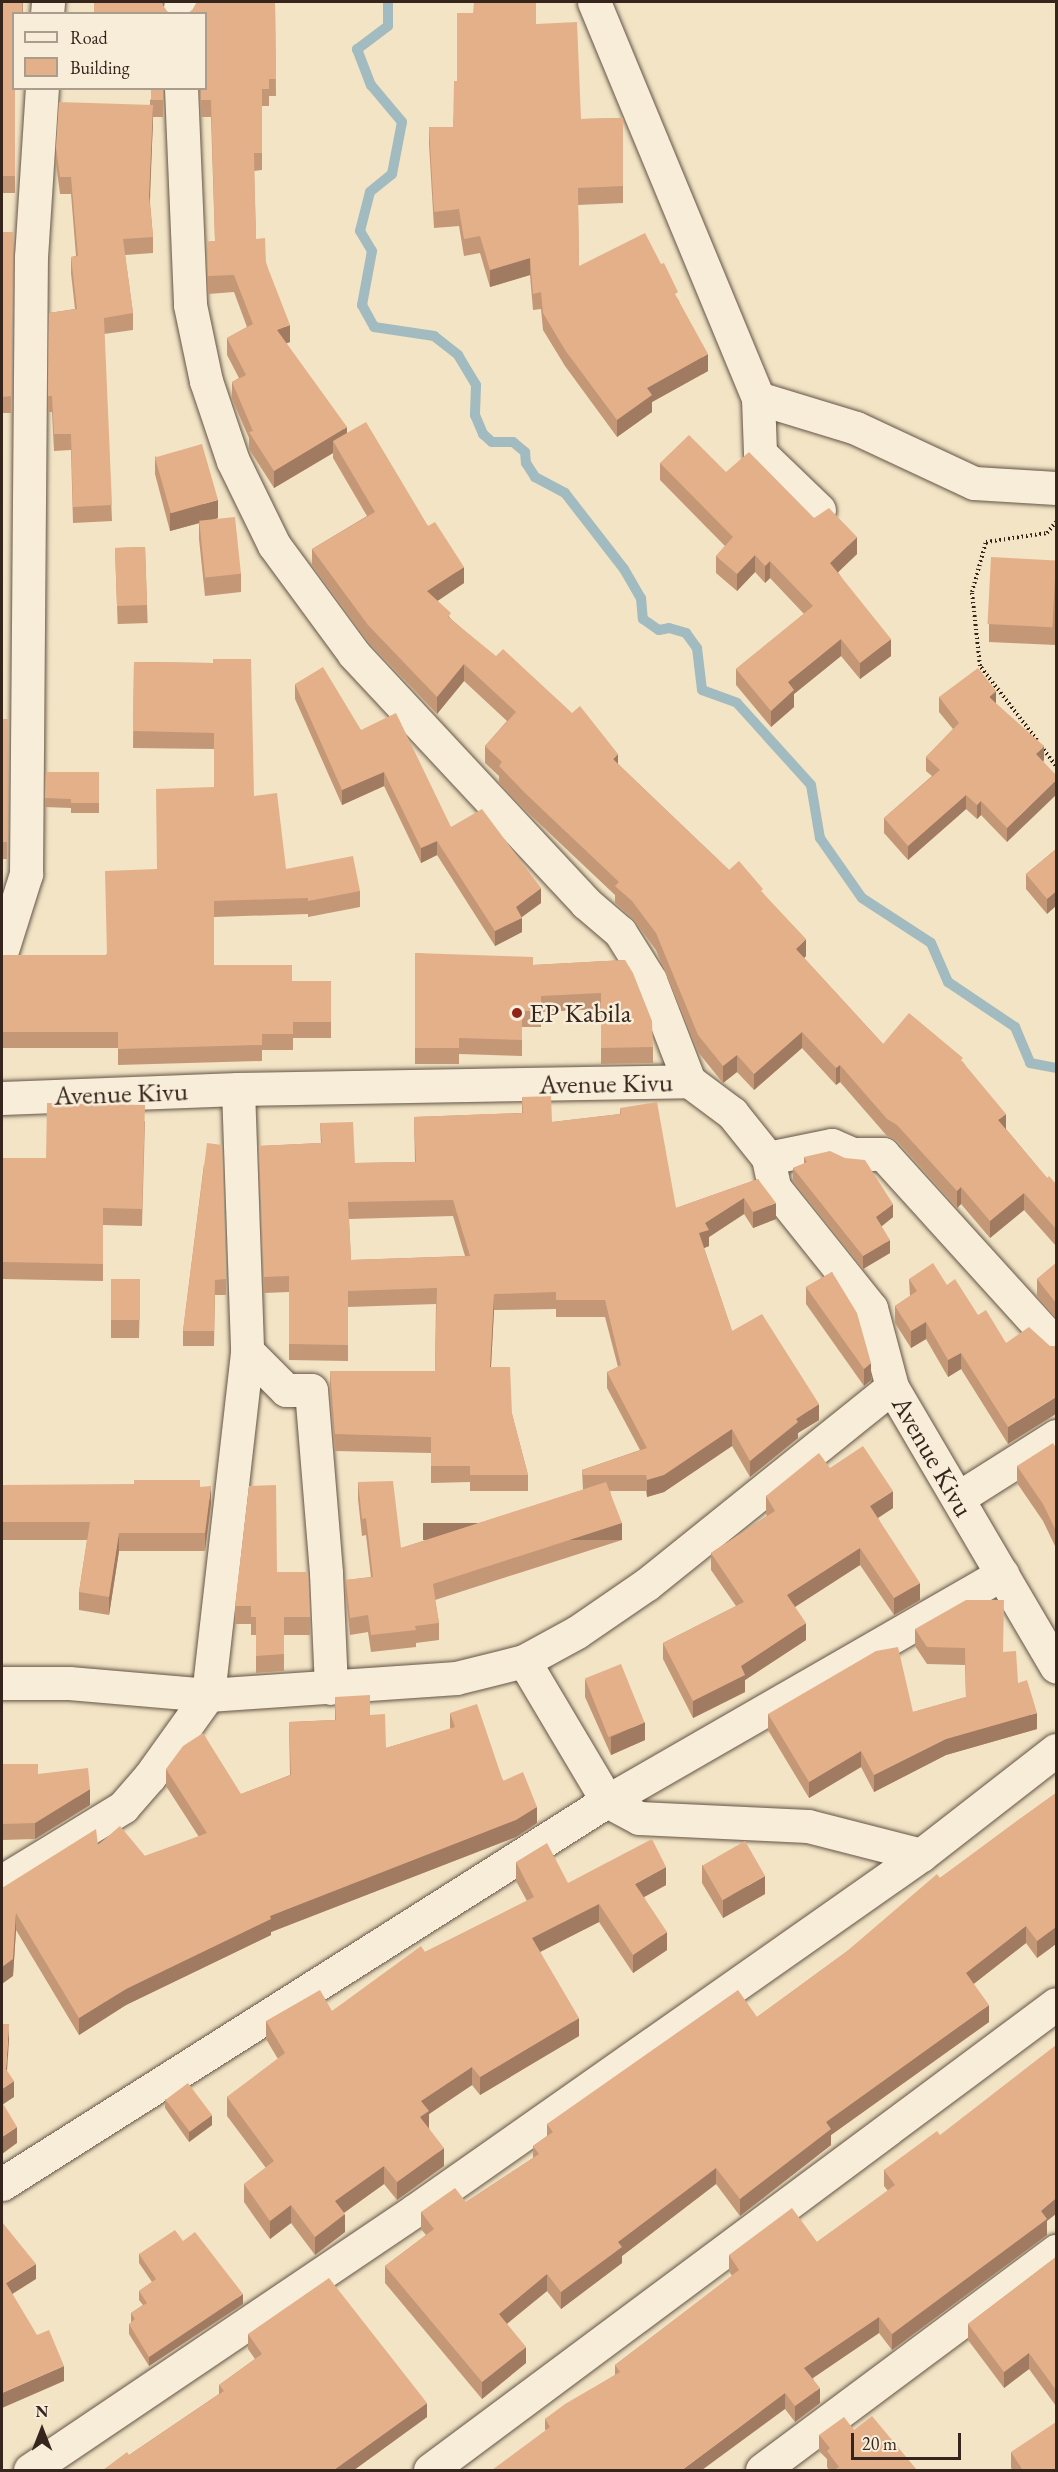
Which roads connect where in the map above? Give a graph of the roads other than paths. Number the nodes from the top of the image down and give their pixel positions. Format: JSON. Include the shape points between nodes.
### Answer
{"nodes":[{"id":1,"x":594,"y":2,"type":"edge"},
{"id":2,"x":42,"y":90,"type":"edge"},
{"id":3,"x":181,"y":90,"type":"edge"},
{"id":4,"x":758,"y":398,"type":"junction"},
{"id":5,"x":1056,"y":488,"type":"edge"},
{"id":6,"x":819,"y":510,"type":"dead end"},
{"id":7,"x":2,"y":950,"type":"edge"},
{"id":8,"x":690,"y":1081,"type":"junction"},
{"id":9,"x":238,"y":1089,"type":"junction"},
{"id":10,"x":2,"y":1098,"type":"edge"},
{"id":11,"x":768,"y":1158,"type":"junction"},
{"id":12,"x":1056,"y":1345,"type":"edge"},
{"id":13,"x":247,"y":1351,"type":"junction"},
{"id":14,"x":892,"y":1387,"type":"junction"},
{"id":15,"x":1056,"y":1436,"type":"edge"},
{"id":16,"x":958,"y":1498,"type":"junction"},
{"id":17,"x":1002,"y":1574,"type":"junction"},
{"id":18,"x":524,"y":1661,"type":"junction"},
{"id":19,"x":1056,"y":1667,"type":"edge"},
{"id":20,"x":2,"y":1683,"type":"edge"},
{"id":21,"x":331,"y":1688,"type":"junction"},
{"id":22,"x":208,"y":1695,"type":"junction"},
{"id":23,"x":1056,"y":1750,"type":"edge"},
{"id":24,"x":607,"y":1801,"type":"junction"},
{"id":25,"x":921,"y":1855,"type":"junction"},
{"id":26,"x":2,"y":1881,"type":"edge"},
{"id":27,"x":1056,"y":2004,"type":"edge"},
{"id":28,"x":2,"y":2184,"type":"edge"},
{"id":29,"x":1056,"y":2251,"type":"edge"},
{"id":30,"x":30,"y":2470,"type":"edge"},
{"id":31,"x":430,"y":2470,"type":"edge"},
{"id":32,"x":762,"y":2470,"type":"edge"}],
"edges":[{"from":1,"to":4,"type":"street"},
{"from":2,"to":7,"type":"street","via":[[32,257],[26,874]]},
{"from":3,"to":8,"type":"street","via":[[190,305],[206,381],[233,460],[274,545],[354,654],[586,903],[620,932],[650,980]]},
{"from":4,"to":5,"type":"street","via":[[856,428],[974,483]]},
{"from":4,"to":6,"type":"street","via":[[760,453]]},
{"from":8,"to":9,"type":"street","name":"Avenue Kivu"},
{"from":8,"to":11,"type":"street","name":"Avenue Kivu","via":[[732,1113]]},
{"from":9,"to":10,"type":"street","name":"Avenue Kivu"},
{"from":9,"to":13,"type":"street"},
{"from":11,"to":12,"type":"street","via":[[832,1144],[852,1154],[883,1154]]},
{"from":11,"to":14,"type":"street","name":"Avenue Kivu","via":[[774,1186],[871,1308]]},
{"from":13,"to":21,"type":"street","via":[[286,1390],[310,1390],[326,1573]]},
{"from":13,"to":22,"type":"street"},
{"from":14,"to":16,"type":"street","name":"Avenue Kivu"},
{"from":14,"to":18,"type":"street","via":[[647,1584],[577,1632]]},
{"from":15,"to":16,"type":"street"},
{"from":16,"to":17,"type":"street","name":"Avenue Kivu"},
{"from":17,"to":19,"type":"street","name":"Avenue Kivu"},
{"from":17,"to":24,"type":"street"},
{"from":18,"to":21,"type":"street","via":[[456,1678]]},
{"from":18,"to":24,"type":"street"},
{"from":20,"to":22,"type":"street","via":[[69,1683]]},
{"from":21,"to":22,"type":"street"},
{"from":22,"to":26,"type":"street","via":[[123,1807]]},
{"from":23,"to":25,"type":"street"},
{"from":24,"to":25,"type":"street","via":[[639,1818],[808,1826]]},
{"from":24,"to":28,"type":"street"},
{"from":25,"to":30,"type":"street","via":[[404,2218]]},
{"from":27,"to":31,"type":"street"},
{"from":29,"to":32,"type":"street"}]}
